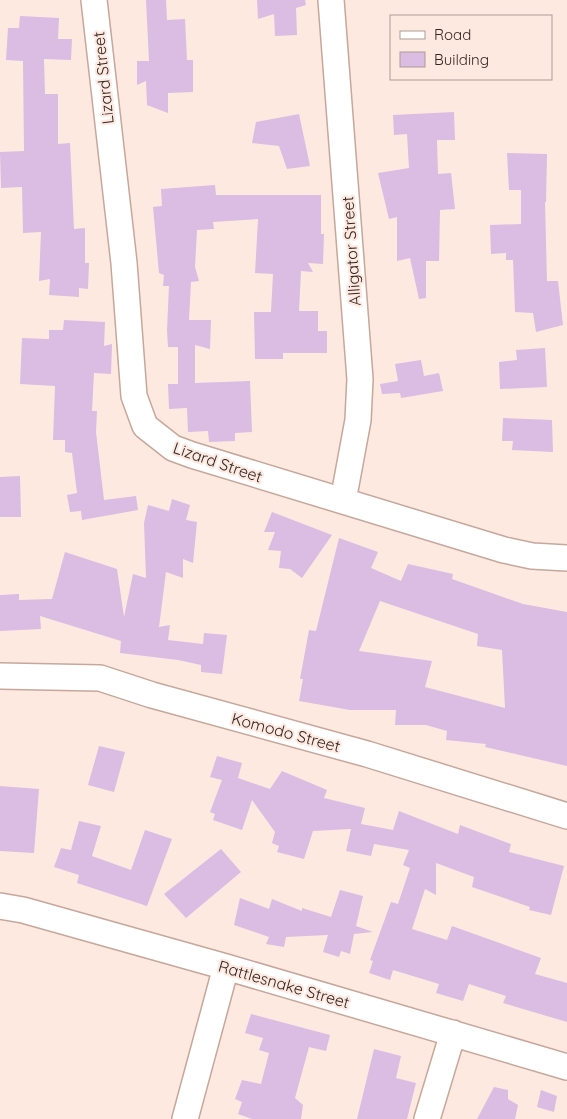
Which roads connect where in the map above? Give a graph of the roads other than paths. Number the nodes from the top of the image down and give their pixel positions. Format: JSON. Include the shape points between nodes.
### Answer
{"nodes":[{"id":1,"x":94,"y":0,"type":"edge"},
{"id":2,"x":331,"y":0,"type":"edge"},
{"id":3,"x":342,"y":502,"type":"junction"},
{"id":4,"x":567,"y":558,"type":"edge"},
{"id":5,"x":0,"y":676,"type":"edge"},
{"id":6,"x":567,"y":816,"type":"edge"},
{"id":7,"x":0,"y":906,"type":"edge"},
{"id":8,"x":226,"y":967,"type":"junction"},
{"id":9,"x":453,"y":1033,"type":"junction"},
{"id":10,"x":567,"y":1067,"type":"edge"},
{"id":11,"x":184,"y":1119,"type":"edge"},
{"id":12,"x":427,"y":1119,"type":"edge"}],
"edges":[{"from":1,"to":3,"type":"street","name":"Lizard Street","via":[[124,263],[132,376],[139,415],[145,426],[173,448]]},
{"from":2,"to":3,"type":"street","name":"Alligator Street","via":[[360,379],[358,420]]},
{"from":3,"to":4,"type":"street","name":"Lizard Street","via":[[504,550]]},
{"from":5,"to":6,"type":"street","name":"Komodo Street","via":[[100,678],[367,754]]},
{"from":7,"to":8,"type":"street","name":"Rattlesnake Street"},
{"from":8,"to":9,"type":"street","name":"Rattlesnake Street"},
{"from":8,"to":11,"type":"street"},
{"from":9,"to":10,"type":"street","name":"Rattlesnake Street"},
{"from":9,"to":12,"type":"street"}]}
